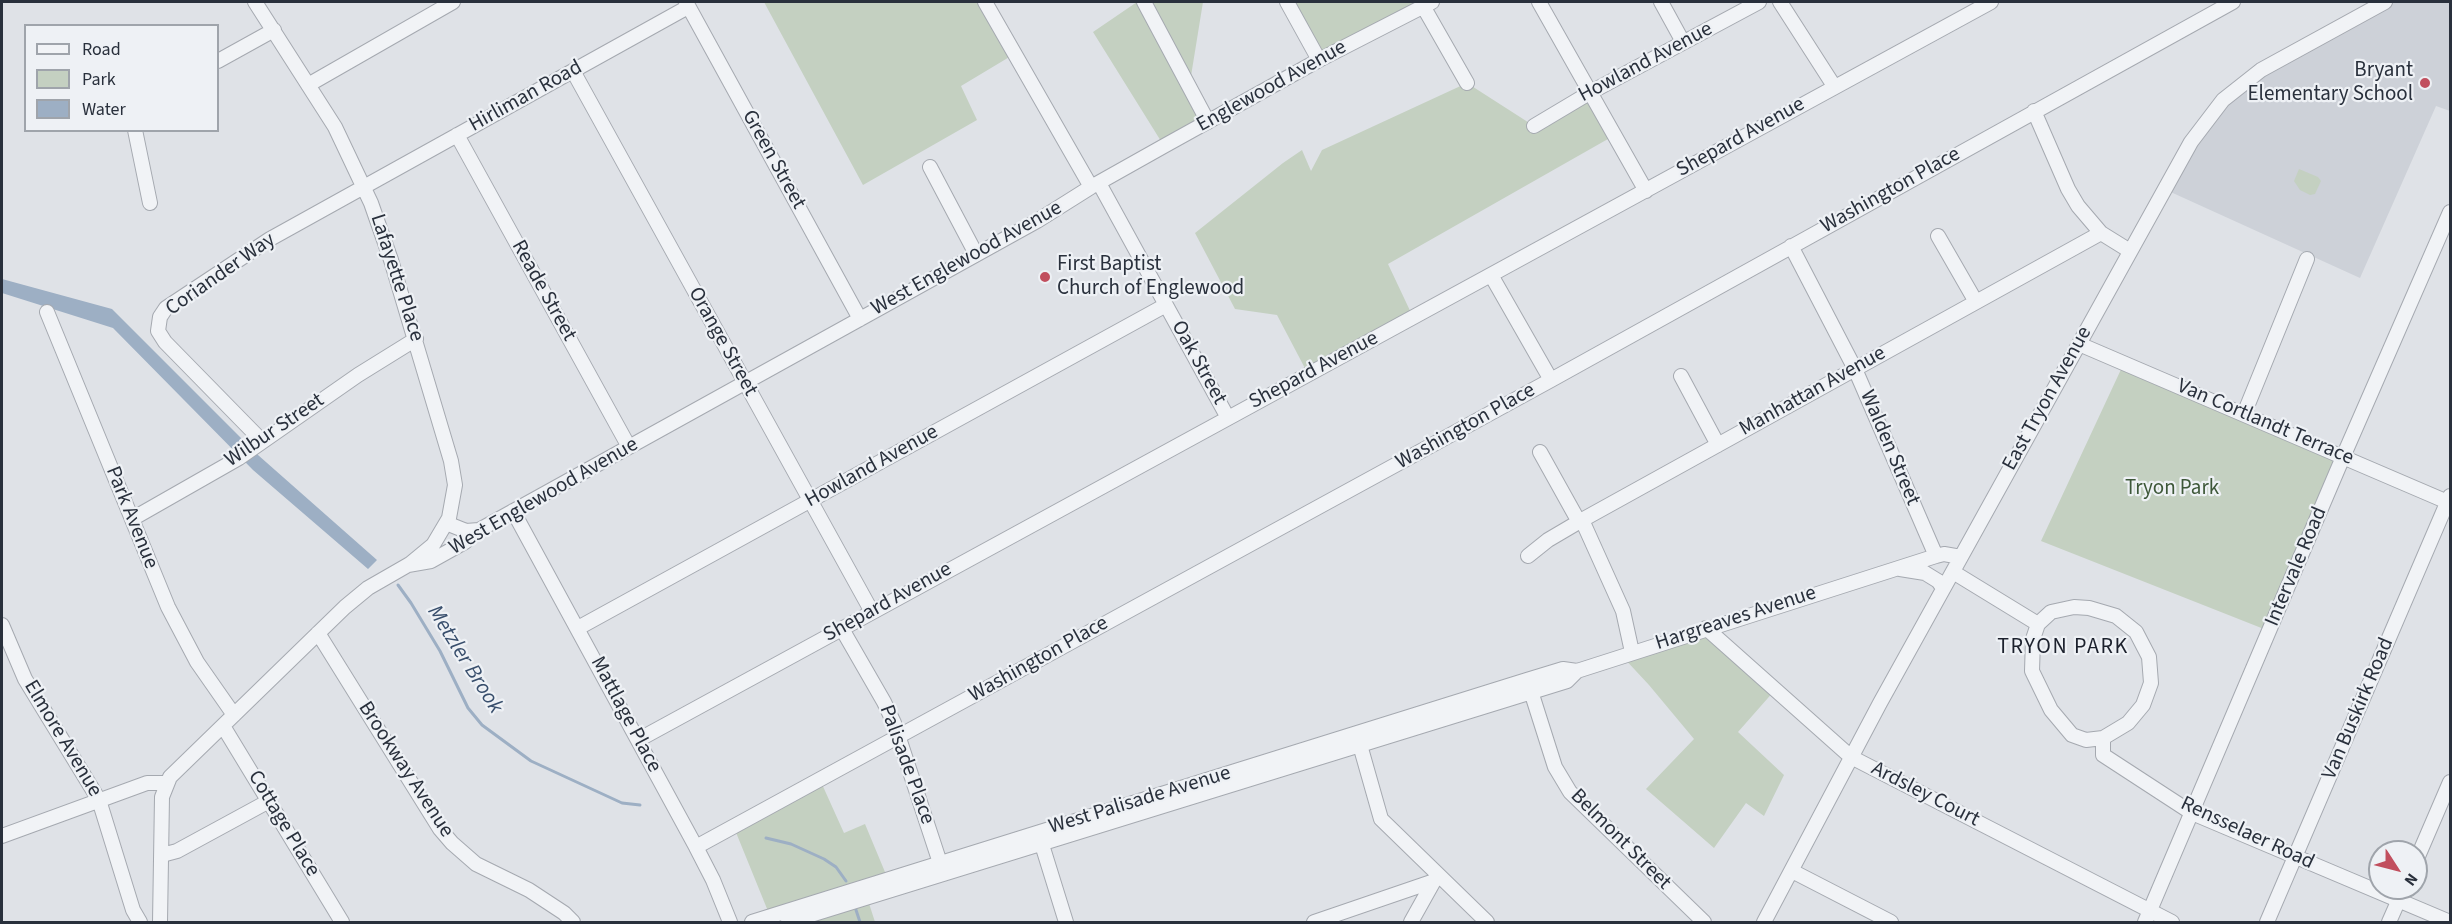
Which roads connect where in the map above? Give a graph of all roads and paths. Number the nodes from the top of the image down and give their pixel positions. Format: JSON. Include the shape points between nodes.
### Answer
{"nodes":[{"id":1,"x":255,"y":2,"type":"edge"},
{"id":2,"x":453,"y":2,"type":"edge"},
{"id":3,"x":985,"y":2,"type":"edge"},
{"id":4,"x":1144,"y":2,"type":"edge"},
{"id":5,"x":1287,"y":2,"type":"edge"},
{"id":6,"x":1539,"y":2,"type":"edge"},
{"id":7,"x":1660,"y":2,"type":"edge"},
{"id":8,"x":1759,"y":2,"type":"edge"},
{"id":9,"x":1780,"y":2,"type":"edge"},
{"id":10,"x":1991,"y":2,"type":"edge"},
{"id":11,"x":2233,"y":2,"type":"edge"},
{"id":12,"x":2385,"y":2,"type":"edge"},
{"id":13,"x":687,"y":4,"type":"edge"},
{"id":14,"x":1427,"y":4,"type":"edge"},
{"id":15,"x":274,"y":30,"type":"junction"},
{"id":16,"x":1683,"y":42,"type":"junction"},
{"id":17,"x":219,"y":60,"type":"edge"},
{"id":18,"x":1319,"y":60,"type":"junction"},
{"id":19,"x":573,"y":71,"type":"junction"},
{"id":20,"x":1467,"y":83,"type":"dead end"},
{"id":21,"x":308,"y":85,"type":"junction"},
{"id":22,"x":1834,"y":86,"type":"junction"},
{"id":23,"x":1591,"y":92,"type":"junction"},
{"id":24,"x":2034,"y":111,"type":"junction"},
{"id":25,"x":1208,"y":122,"type":"junction"},
{"id":26,"x":1534,"y":126,"type":"dead end"},
{"id":27,"x":135,"y":132,"type":"edge"},
{"id":28,"x":457,"y":135,"type":"junction"},
{"id":29,"x":930,"y":167,"type":"dead end"},
{"id":30,"x":1114,"y":174,"type":"joint"},
{"id":31,"x":1095,"y":185,"type":"junction"},
{"id":32,"x":364,"y":186,"type":"junction"},
{"id":33,"x":1646,"y":191,"type":"junction"},
{"id":34,"x":150,"y":202,"type":"dead end"},
{"id":35,"x":2451,"y":212,"type":"edge"},
{"id":36,"x":2102,"y":232,"type":"junction"},
{"id":37,"x":1938,"y":236,"type":"dead end"},
{"id":38,"x":1791,"y":246,"type":"junction"},
{"id":39,"x":2130,"y":251,"type":"junction"},
{"id":40,"x":976,"y":255,"type":"junction"},
{"id":41,"x":2307,"y":259,"type":"dead end"},
{"id":42,"x":1491,"y":275,"type":"junction"},
{"id":43,"x":1976,"y":302,"type":"junction"},
{"id":44,"x":1166,"y":305,"type":"junction"},
{"id":45,"x":47,"y":312,"type":"dead end"},
{"id":46,"x":860,"y":319,"type":"junction"},
{"id":47,"x":416,"y":339,"type":"junction"},
{"id":48,"x":2079,"y":344,"type":"junction"},
{"id":49,"x":1855,"y":369,"type":"junction"},
{"id":50,"x":1681,"y":376,"type":"dead end"},
{"id":51,"x":1551,"y":380,"type":"junction"},
{"id":52,"x":745,"y":384,"type":"junction"},
{"id":53,"x":2244,"y":414,"type":"junction"},
{"id":54,"x":1228,"y":418,"type":"junction"},
{"id":55,"x":261,"y":442,"type":"junction"},
{"id":56,"x":1718,"y":445,"type":"junction"},
{"id":57,"x":628,"y":447,"type":"junction"},
{"id":58,"x":1540,"y":453,"type":"dead end"},
{"id":59,"x":2343,"y":457,"type":"junction"},
{"id":60,"x":2450,"y":500,"type":"edge"},
{"id":61,"x":810,"y":501,"type":"junction"},
{"id":62,"x":513,"y":511,"type":"junction"},
{"id":63,"x":132,"y":519,"type":"junction"},
{"id":64,"x":1581,"y":521,"type":"junction"},
{"id":65,"x":446,"y":523,"type":"junction"},
{"id":66,"x":479,"y":530,"type":"junction"},
{"id":67,"x":1528,"y":556,"type":"dead end"},
{"id":68,"x":1935,"y":556,"type":"junction"},
{"id":69,"x":1961,"y":557,"type":"junction"},
{"id":70,"x":408,"y":565,"type":"junction"},
{"id":71,"x":1895,"y":568,"type":"junction"},
{"id":72,"x":1953,"y":572,"type":"junction"},
{"id":73,"x":1944,"y":588,"type":"junction"},
{"id":74,"x":872,"y":612,"type":"junction"},
{"id":75,"x":2038,"y":624,"type":"junction"},
{"id":76,"x":2,"y":625,"type":"edge"},
{"id":77,"x":578,"y":628,"type":"junction"},
{"id":78,"x":1706,"y":628,"type":"junction"},
{"id":79,"x":842,"y":629,"type":"junction"},
{"id":80,"x":318,"y":633,"type":"junction"},
{"id":81,"x":1632,"y":652,"type":"junction"},
{"id":82,"x":1529,"y":686,"type":"junction"},
{"id":83,"x":234,"y":715,"type":"junction"},
{"id":84,"x":223,"y":726,"type":"junction"},
{"id":85,"x":899,"y":737,"type":"junction"},
{"id":86,"x":2103,"y":738,"type":"junction"},
{"id":87,"x":1359,"y":739,"type":"junction"},
{"id":88,"x":638,"y":740,"type":"junction"},
{"id":89,"x":1851,"y":757,"type":"junction"},
{"id":90,"x":2451,"y":782,"type":"edge"},
{"id":91,"x":166,"y":783,"type":"junction"},
{"id":92,"x":99,"y":800,"type":"junction"},
{"id":93,"x":269,"y":801,"type":"junction"},
{"id":94,"x":2192,"y":813,"type":"junction"},
{"id":95,"x":2,"y":836,"type":"edge"},
{"id":96,"x":1040,"y":839,"type":"junction"},
{"id":97,"x":2425,"y":840,"type":"edge"},
{"id":98,"x":696,"y":848,"type":"junction"},
{"id":99,"x":162,"y":855,"type":"junction"},
{"id":100,"x":2295,"y":857,"type":"junction"},
{"id":101,"x":942,"y":869,"type":"junction"},
{"id":102,"x":1792,"y":871,"type":"junction"},
{"id":103,"x":1436,"y":878,"type":"junction"},
{"id":104,"x":2368,"y":882,"type":"edge"},
{"id":105,"x":2399,"y":900,"type":"edge"},
{"id":106,"x":2412,"y":900,"type":"edge"},
{"id":107,"x":2148,"y":917,"type":"edge"},
{"id":108,"x":140,"y":922,"type":"edge"},
{"id":109,"x":160,"y":922,"type":"edge"},
{"id":110,"x":342,"y":922,"type":"edge"},
{"id":111,"x":573,"y":922,"type":"edge"},
{"id":112,"x":730,"y":922,"type":"edge"},
{"id":113,"x":752,"y":922,"type":"edge"},
{"id":114,"x":788,"y":922,"type":"edge"},
{"id":115,"x":1066,"y":922,"type":"edge"},
{"id":116,"x":1314,"y":922,"type":"edge"},
{"id":117,"x":1411,"y":922,"type":"edge"},
{"id":118,"x":1487,"y":922,"type":"edge"},
{"id":119,"x":1704,"y":922,"type":"edge"},
{"id":120,"x":1764,"y":922,"type":"edge"},
{"id":121,"x":1892,"y":922,"type":"edge"},
{"id":122,"x":2172,"y":922,"type":"edge"},
{"id":123,"x":2267,"y":922,"type":"edge"},
{"id":124,"x":2389,"y":922,"type":"edge"},
{"id":125,"x":2450,"y":922,"type":"edge"}],
"edges":[{"from":1,"to":15,"type":"street","name":"Lafayette Place"},
{"from":2,"to":21,"type":"street"},
{"from":3,"to":31,"type":"street","name":"Oak Street"},
{"from":4,"to":25,"type":"street"},
{"from":5,"to":18,"type":"street"},
{"from":6,"to":23,"type":"street"},
{"from":7,"to":16,"type":"street"},
{"from":8,"to":16,"type":"street","name":"Howland Avenue"},
{"from":9,"to":22,"type":"street"},
{"from":10,"to":22,"type":"street","name":"Shepard Avenue"},
{"from":11,"to":24,"type":"street","name":"Washington Place"},
{"from":12,"to":39,"type":"street","name":"East Tryon Avenue","via":[[2261,70],[2223,100],[2190,141]]},
{"from":13,"to":19,"type":"street","name":"Hirliman Road"},
{"from":13,"to":46,"type":"street","name":"Green Street"},
{"from":14,"to":18,"type":"street","name":"Englewood Avenue"},
{"from":14,"to":20,"type":"street"},
{"from":15,"to":17,"type":"street"},
{"from":15,"to":21,"type":"street","name":"Lafayette Place"},
{"from":16,"to":23,"type":"street","name":"Howland Avenue"},
{"from":18,"to":25,"type":"street","name":"Englewood Avenue"},
{"from":19,"to":28,"type":"street","name":"Hirliman Road"},
{"from":19,"to":52,"type":"street","name":"Orange Street"},
{"from":21,"to":32,"type":"street","name":"Lafayette Place"},
{"from":22,"to":33,"type":"street","name":"Shepard Avenue"},
{"from":23,"to":26,"type":"street","name":"Howland Avenue"},
{"from":23,"to":33,"type":"street"},
{"from":24,"to":36,"type":"street","via":[[2068,189]]},
{"from":24,"to":38,"type":"street","name":"Washington Place"},
{"from":25,"to":30,"type":"street","name":"Englewood Avenue"},
{"from":27,"to":34,"type":"street"},
{"from":28,"to":32,"type":"street","name":"Hirliman Road"},
{"from":28,"to":57,"type":"street","name":"Reade Street"},
{"from":29,"to":40,"type":"street"},
{"from":30,"to":31,"type":"street","name":"West Englewood Avenue"},
{"from":31,"to":40,"type":"street","name":"West Englewood Avenue"},
{"from":31,"to":44,"type":"street","name":"Oak Street"},
{"from":32,"to":47,"type":"street","name":"Lafayette Place"},
{"from":32,"to":55,"type":"street","name":"Coriander Way","via":[[270,239],[174,302],[160,316],[158,331],[165,342]]},
{"from":33,"to":42,"type":"street","name":"Shepard Avenue"},
{"from":35,"to":59,"type":"street","name":"Intervale Road"},
{"from":36,"to":39,"type":"street"},
{"from":36,"to":43,"type":"street","name":"Manhattan Avenue"},
{"from":37,"to":43,"type":"street"},
{"from":38,"to":49,"type":"street","name":"Walden Street"},
{"from":38,"to":51,"type":"street","name":"Washington Place"},
{"from":39,"to":48,"type":"street","name":"East Tryon Avenue"},
{"from":40,"to":46,"type":"street","name":"West Englewood Avenue"},
{"from":41,"to":53,"type":"street"},
{"from":42,"to":51,"type":"street"},
{"from":42,"to":54,"type":"street","name":"Shepard Avenue"},
{"from":43,"to":49,"type":"street","name":"Manhattan Avenue"},
{"from":44,"to":54,"type":"street","name":"Oak Street"},
{"from":44,"to":61,"type":"street","name":"Howland Avenue"},
{"from":45,"to":63,"type":"street","name":"Park Avenue"},
{"from":46,"to":52,"type":"street","name":"West Englewood Avenue"},
{"from":47,"to":55,"type":"street","name":"Wilbur Street"},
{"from":47,"to":65,"type":"street","name":"Lafayette Place","via":[[454,473],[453,503]]},
{"from":48,"to":53,"type":"street","name":"Van Cortlandt Terrace"},
{"from":48,"to":69,"type":"street","name":"East Tryon Avenue"},
{"from":49,"to":56,"type":"street","name":"Manhattan Avenue"},
{"from":49,"to":68,"type":"street","name":"Walden Street"},
{"from":50,"to":56,"type":"street"},
{"from":51,"to":85,"type":"street","name":"Washington Place"},
{"from":52,"to":57,"type":"street","name":"West Englewood Avenue"},
{"from":52,"to":61,"type":"street","name":"Orange Street"},
{"from":53,"to":59,"type":"street","name":"Van Cortlandt Terrace"},
{"from":54,"to":74,"type":"street","name":"Shepard Avenue"},
{"from":55,"to":63,"type":"street","name":"Wilbur Street"},
{"from":56,"to":64,"type":"street","name":"Manhattan Avenue"},
{"from":57,"to":62,"type":"street","name":"West Englewood Avenue"},
{"from":58,"to":64,"type":"street"},
{"from":59,"to":60,"type":"street","name":"Van Cortlandt Terrace"},
{"from":59,"to":94,"type":"street","name":"Intervale Road"},
{"from":60,"to":100,"type":"street","name":"Van Buskirk Road"},
{"from":61,"to":74,"type":"street","name":"Orange Street"},
{"from":61,"to":77,"type":"street","name":"Howland Avenue"},
{"from":62,"to":66,"type":"street","name":"West Englewood Avenue"},
{"from":62,"to":77,"type":"street","name":"Mattlage Place"},
{"from":63,"to":83,"type":"street","name":"Park Avenue","via":[[181,635]]},
{"from":64,"to":67,"type":"street","name":"Manhattan Avenue"},
{"from":64,"to":81,"type":"street","via":[[1623,611]]},
{"from":65,"to":66,"type":"street","via":[[466,531]]},
{"from":65,"to":70,"type":"street","name":"Lafayette Place","via":[[433,545]]},
{"from":66,"to":70,"type":"street","name":"West Englewood Avenue","via":[[431,561]]},
{"from":68,"to":69,"type":"street","name":"Hargreaves Avenue"},
{"from":68,"to":71,"type":"street","name":"Hargreaves Avenue"},
{"from":69,"to":72,"type":"street","name":"East Tryon Avenue"},
{"from":70,"to":80,"type":"street","name":"West Englewood Avenue","via":[[356,597]]},
{"from":71,"to":73,"type":"street","name":"Hargreaves Avenue","via":[[1925,573]]},
{"from":71,"to":78,"type":"street","name":"Hargreaves Avenue"},
{"from":72,"to":73,"type":"street","name":"East Tryon Avenue"},
{"from":72,"to":75,"type":"street"},
{"from":73,"to":89,"type":"street","name":"East Tryon Avenue"},
{"from":74,"to":79,"type":"street","name":"Shepard Avenue"},
{"from":75,"to":86,"type":"street","via":[[2033,639],[2032,670],[2051,710],[2072,735],[2086,740]]},
{"from":75,"to":86,"type":"street","via":[[2060,609],[2089,608],[2116,616],[2144,644],[2151,671],[2148,694],[2136,715]]},
{"from":76,"to":92,"type":"street","name":"Elmore Avenue","via":[[25,679]]},
{"from":77,"to":88,"type":"street","name":"Mattlage Place"},
{"from":78,"to":81,"type":"street","name":"Hargreaves Avenue"},
{"from":78,"to":89,"type":"street","name":"Ardsley Court"},
{"from":79,"to":85,"type":"street","name":"Palisade Place","via":[[884,702]]},
{"from":79,"to":88,"type":"street","name":"Shepard Avenue"},
{"from":80,"to":83,"type":"street","name":"West Englewood Avenue"},
{"from":80,"to":111,"type":"street","name":"Brookway Avenue","via":[[452,843],[476,864],[529,890]]},
{"from":81,"to":82,"type":"street","name":"Hargreaves Avenue","via":[[1578,670],[1563,669]]},
{"from":82,"to":87,"type":"street","name":"West Palisade Avenue"},
{"from":82,"to":119,"type":"street","name":"Belmont Street","via":[[1555,767],[1570,792]]},
{"from":83,"to":84,"type":"street","name":"West Englewood Avenue"},
{"from":84,"to":91,"type":"street","name":"West Englewood Avenue"},
{"from":84,"to":93,"type":"street","name":"Cottage Place"},
{"from":85,"to":98,"type":"street","name":"Washington Place"},
{"from":85,"to":101,"type":"street","name":"Palisade Place"},
{"from":86,"to":94,"type":"street","name":"Rensselaer Road","via":[[2103,755]]},
{"from":87,"to":96,"type":"street","name":"West Palisade Avenue"},
{"from":87,"to":103,"type":"street","via":[[1381,819]]},
{"from":88,"to":98,"type":"street","name":"Mattlage Place"},
{"from":89,"to":102,"type":"street","name":"East Tryon Avenue"},
{"from":89,"to":107,"type":"street","name":"Ardsley Court"},
{"from":90,"to":97,"type":"street"},
{"from":91,"to":92,"type":"street","via":[[147,783]]},
{"from":91,"to":99,"type":"street","via":[[162,800]]},
{"from":92,"to":95,"type":"street"},
{"from":92,"to":108,"type":"street","name":"Elmore Avenue"},
{"from":93,"to":99,"type":"street","via":[[177,851]]},
{"from":93,"to":110,"type":"street","name":"Cottage Place"},
{"from":94,"to":100,"type":"street","name":"Rensselaer Road"},
{"from":94,"to":107,"type":"street","name":"Intervale Road"},
{"from":96,"to":101,"type":"street","name":"West Palisade Avenue"},
{"from":96,"to":115,"type":"street"},
{"from":98,"to":112,"type":"street","name":"Mattlage Place"},
{"from":99,"to":109,"type":"street"},
{"from":100,"to":104,"type":"street","name":"Rensselaer Road"},
{"from":100,"to":123,"type":"street","name":"Van Buskirk Road"},
{"from":101,"to":113,"type":"street","name":"West Palisade Avenue"},
{"from":101,"to":114,"type":"street","name":"West Palisade Avenue"},
{"from":102,"to":120,"type":"street","name":"East Tryon Avenue"},
{"from":102,"to":121,"type":"street"},
{"from":103,"to":116,"type":"street"},
{"from":103,"to":117,"type":"street"},
{"from":103,"to":118,"type":"street"},
{"from":105,"to":124,"type":"street"},
{"from":106,"to":125,"type":"street","name":"Rensselaer Road"},
{"from":107,"to":122,"type":"street","name":"Ardsley Court"}]}
